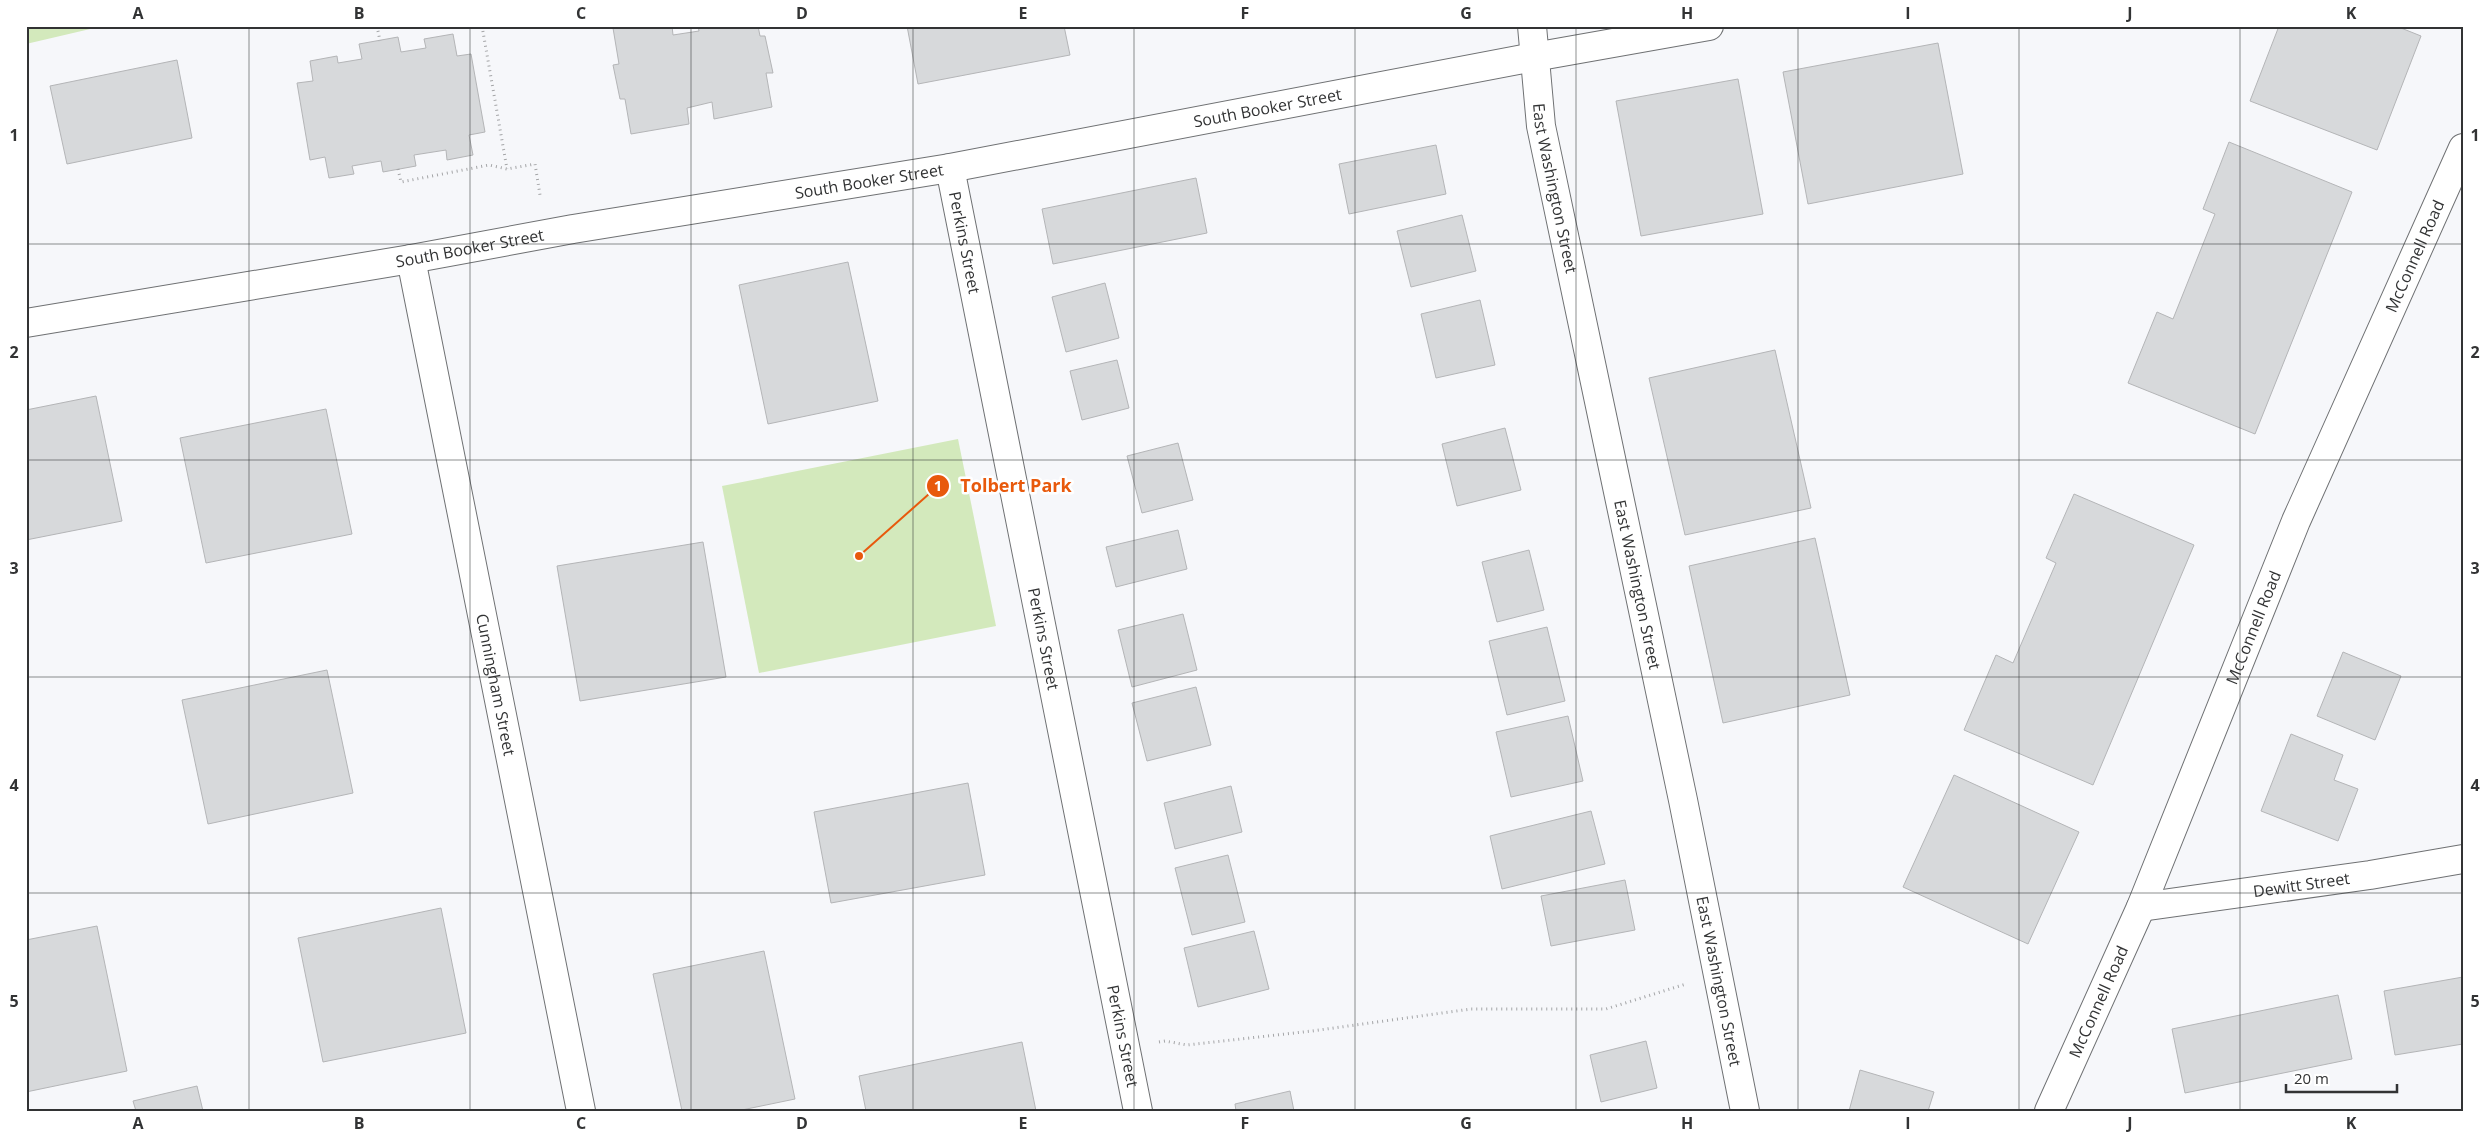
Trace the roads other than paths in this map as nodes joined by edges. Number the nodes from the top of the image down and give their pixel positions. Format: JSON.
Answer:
{"nodes":[{"id":1,"x":1532,"y":26,"type":"edge"},
{"id":2,"x":1709,"y":26,"type":"edge"},
{"id":3,"x":1534,"y":57,"type":"junction"},
{"id":4,"x":2463,"y":148,"type":"edge"},
{"id":5,"x":950,"y":168,"type":"junction"},
{"id":6,"x":411,"y":259,"type":"junction"},
{"id":7,"x":26,"y":323,"type":"edge"},
{"id":8,"x":2463,"y":859,"type":"edge"},
{"id":9,"x":2142,"y":907,"type":"junction"},
{"id":10,"x":581,"y":1111,"type":"edge"},
{"id":11,"x":1138,"y":1111,"type":"edge"},
{"id":12,"x":1744,"y":1111,"type":"edge"},
{"id":13,"x":2049,"y":1111,"type":"edge"}],
"edges":[{"from":1,"to":3,"type":"street","name":"East Washington Street"},
{"from":2,"to":3,"type":"street","name":"South Booker Street"},
{"from":3,"to":5,"type":"street","name":"South Booker Street"},
{"from":3,"to":12,"type":"street","name":"East Washington Street"},
{"from":4,"to":9,"type":"street","name":"McConnell Road"},
{"from":5,"to":6,"type":"street","name":"South Booker Street"},
{"from":5,"to":11,"type":"street","name":"Perkins Street"},
{"from":6,"to":7,"type":"street","name":"South Booker Street"},
{"from":6,"to":10,"type":"street","name":"Cunningham Street"},
{"from":8,"to":9,"type":"street","name":"Dewitt Street"},
{"from":9,"to":13,"type":"street","name":"McConnell Road"}]}
